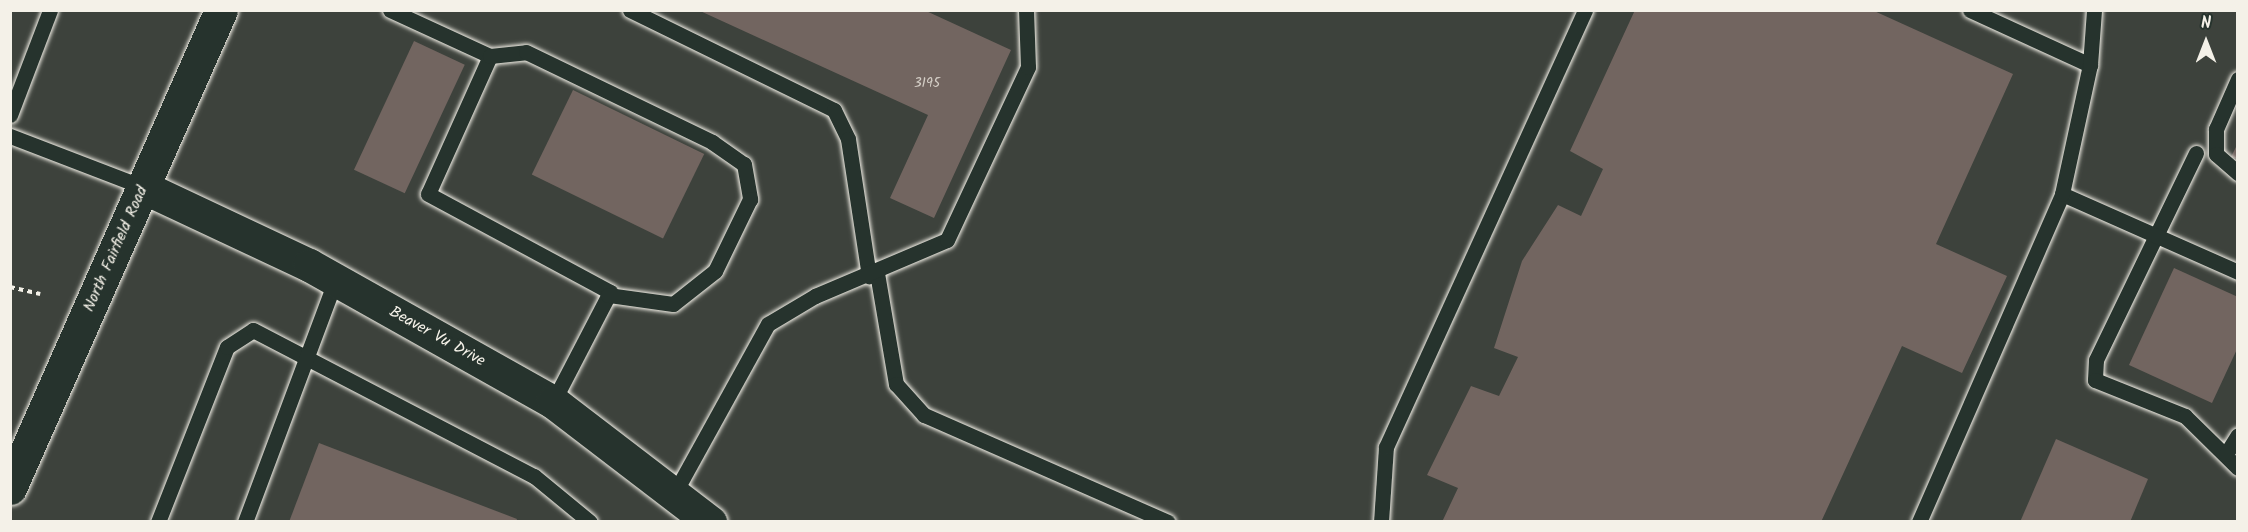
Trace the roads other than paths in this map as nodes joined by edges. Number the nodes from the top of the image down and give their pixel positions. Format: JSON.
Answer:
{"nodes":[{"id":1,"x":50,"y":10,"type":"edge"},
{"id":2,"x":221,"y":10,"type":"edge"},
{"id":3,"x":390,"y":10,"type":"edge"},
{"id":4,"x":630,"y":10,"type":"edge"},
{"id":5,"x":1026,"y":10,"type":"edge"},
{"id":6,"x":1585,"y":10,"type":"edge"},
{"id":7,"x":1970,"y":10,"type":"edge"},
{"id":8,"x":2094,"y":10,"type":"edge"},
{"id":9,"x":490,"y":56,"type":"junction"},
{"id":10,"x":2090,"y":66,"type":"junction"},
{"id":11,"x":2238,"y":79,"type":"edge"},
{"id":12,"x":10,"y":115,"type":"edge"},
{"id":13,"x":10,"y":136,"type":"edge"},
{"id":14,"x":2196,"y":153,"type":"dead end"},
{"id":15,"x":2238,"y":173,"type":"edge"},
{"id":16,"x":143,"y":187,"type":"junction"},
{"id":17,"x":2062,"y":194,"type":"junction"},
{"id":18,"x":2156,"y":236,"type":"junction"},
{"id":19,"x":2238,"y":272,"type":"edge"},
{"id":20,"x":873,"y":275,"type":"junction"},
{"id":21,"x":335,"y":281,"type":"junction"},
{"id":22,"x":608,"y":295,"type":"junction"},
{"id":23,"x":307,"y":356,"type":"junction"},
{"id":24,"x":553,"y":402,"type":"junction"},
{"id":25,"x":2238,"y":435,"type":"edge"},
{"id":26,"x":2226,"y":454,"type":"junction"},
{"id":27,"x":2238,"y":468,"type":"edge"},
{"id":28,"x":10,"y":488,"type":"edge"},
{"id":29,"x":674,"y":494,"type":"junction"},
{"id":30,"x":158,"y":522,"type":"edge"},
{"id":31,"x":245,"y":522,"type":"edge"},
{"id":32,"x":590,"y":522,"type":"edge"},
{"id":33,"x":710,"y":522,"type":"edge"},
{"id":34,"x":1168,"y":522,"type":"edge"},
{"id":35,"x":1381,"y":522,"type":"edge"},
{"id":36,"x":1918,"y":522,"type":"edge"}],
"edges":[{"from":1,"to":12,"type":"lane"},
{"from":2,"to":16,"type":"street","name":"North Fairfield Road"},
{"from":3,"to":9,"type":"lane"},
{"from":4,"to":20,"type":"lane"},
{"from":5,"to":20,"type":"lane"},
{"from":6,"to":35,"type":"lane"},
{"from":7,"to":10,"type":"lane"},
{"from":8,"to":10,"type":"lane"},
{"from":9,"to":22,"type":"lane"},
{"from":9,"to":22,"type":"lane"},
{"from":10,"to":17,"type":"lane"},
{"from":11,"to":15,"type":"lane"},
{"from":13,"to":16,"type":"lane"},
{"from":14,"to":18,"type":"lane"},
{"from":16,"to":21,"type":"street","name":"Beaver Vu Drive"},
{"from":16,"to":28,"type":"street","name":"North Fairfield Road"},
{"from":17,"to":18,"type":"lane"},
{"from":17,"to":36,"type":"lane"},
{"from":18,"to":19,"type":"lane"},
{"from":18,"to":26,"type":"lane"},
{"from":20,"to":29,"type":"lane"},
{"from":20,"to":34,"type":"lane"},
{"from":21,"to":23,"type":"lane"},
{"from":21,"to":24,"type":"street","name":"Beaver Vu Drive"},
{"from":22,"to":24,"type":"lane"},
{"from":23,"to":30,"type":"lane"},
{"from":23,"to":31,"type":"lane"},
{"from":23,"to":32,"type":"lane"},
{"from":24,"to":29,"type":"street","name":"Beaver Vu Drive"},
{"from":25,"to":26,"type":"lane"},
{"from":26,"to":27,"type":"lane"},
{"from":29,"to":33,"type":"street","name":"Beaver Vu Drive"}]}
